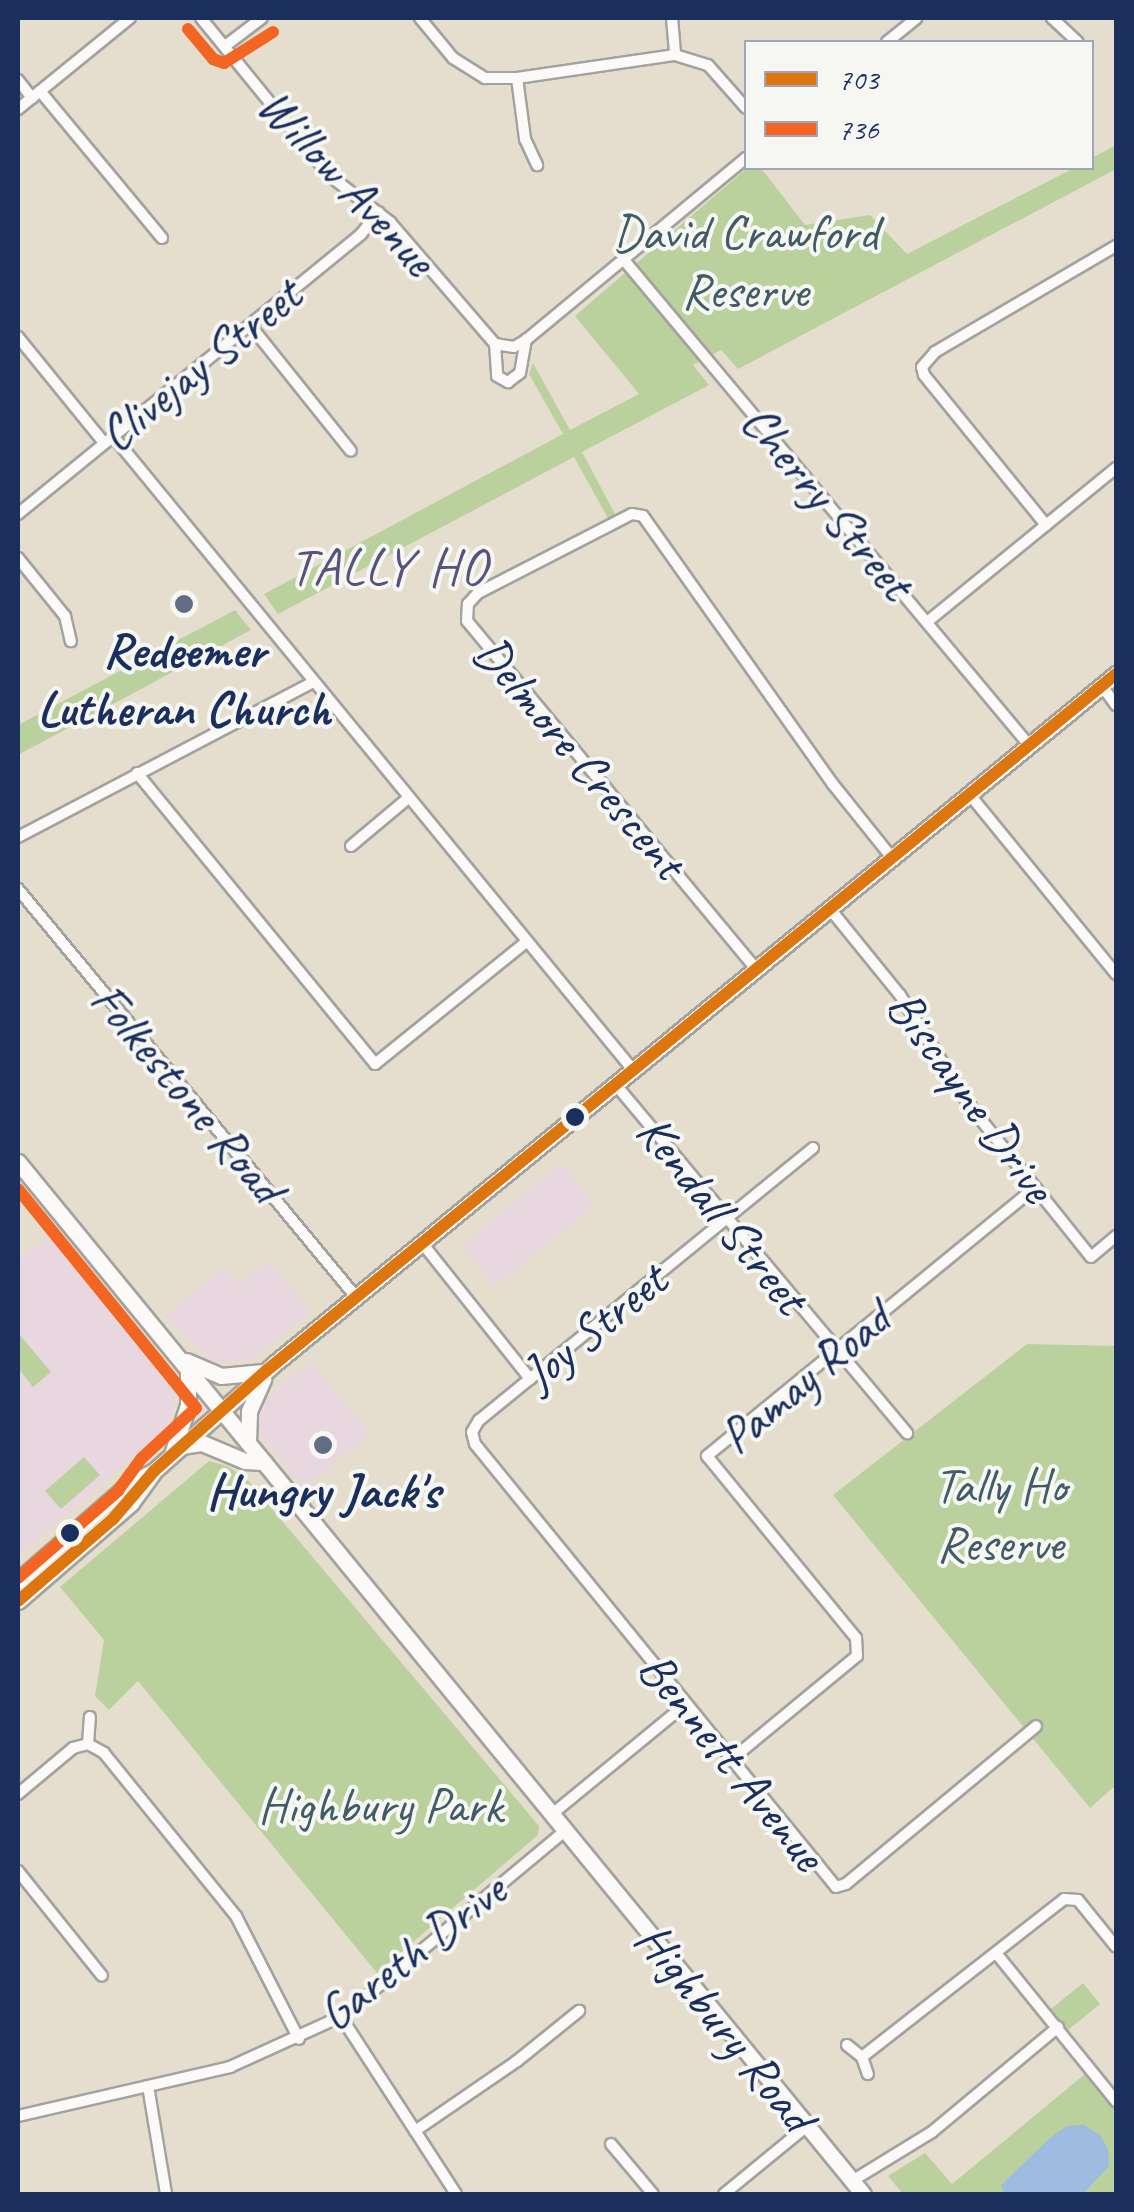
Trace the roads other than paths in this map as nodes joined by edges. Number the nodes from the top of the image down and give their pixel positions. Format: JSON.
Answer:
{"nodes":[{"id":1,"x":130,"y":18,"type":"edge"},
{"id":2,"x":201,"y":18,"type":"edge"},
{"id":3,"x":262,"y":18,"type":"edge"},
{"id":4,"x":420,"y":18,"type":"edge"},
{"id":5,"x":672,"y":18,"type":"edge"},
{"id":6,"x":895,"y":18,"type":"edge"},
{"id":7,"x":918,"y":18,"type":"edge"},
{"id":8,"x":1052,"y":18,"type":"edge"},
{"id":9,"x":904,"y":28,"type":"junction"},
{"id":10,"x":889,"y":40,"type":"edge"},
{"id":11,"x":1076,"y":40,"type":"edge"},
{"id":12,"x":225,"y":46,"type":"junction"},
{"id":13,"x":674,"y":55,"type":"junction"},
{"id":14,"x":517,"y":78,"type":"junction"},
{"id":15,"x":18,"y":80,"type":"edge"},
{"id":16,"x":36,"y":94,"type":"junction"},
{"id":17,"x":744,"y":106,"type":"edge"},
{"id":18,"x":18,"y":109,"type":"edge"},
{"id":19,"x":744,"y":160,"type":"edge"},
{"id":20,"x":537,"y":165,"type":"dead end"},
{"id":21,"x":379,"y":212,"type":"junction"},
{"id":22,"x":162,"y":238,"type":"dead end"},
{"id":23,"x":1116,"y":246,"type":"edge"},
{"id":24,"x":624,"y":260,"type":"junction"},
{"id":25,"x":250,"y":325,"type":"junction"},
{"id":26,"x":18,"y":337,"type":"edge"},
{"id":27,"x":526,"y":340,"type":"junction"},
{"id":28,"x":495,"y":344,"type":"junction"},
{"id":29,"x":109,"y":440,"type":"junction"},
{"id":30,"x":351,"y":451,"type":"dead end"},
{"id":31,"x":1116,"y":468,"type":"edge"},
{"id":32,"x":18,"y":514,"type":"edge"},
{"id":33,"x":1046,"y":525,"type":"junction"},
{"id":34,"x":18,"y":558,"type":"edge"},
{"id":35,"x":928,"y":622,"type":"junction"},
{"id":36,"x":71,"y":642,"type":"dead end"},
{"id":37,"x":1116,"y":674,"type":"edge"},
{"id":38,"x":311,"y":683,"type":"junction"},
{"id":39,"x":1102,"y":686,"type":"junction"},
{"id":40,"x":1116,"y":705,"type":"edge"},
{"id":41,"x":1029,"y":745,"type":"junction"},
{"id":42,"x":137,"y":773,"type":"junction"},
{"id":43,"x":970,"y":795,"type":"junction"},
{"id":44,"x":408,"y":799,"type":"junction"},
{"id":45,"x":18,"y":837,"type":"edge"},
{"id":46,"x":351,"y":846,"type":"dead end"},
{"id":47,"x":892,"y":858,"type":"junction"},
{"id":48,"x":18,"y":889,"type":"edge"},
{"id":49,"x":830,"y":909,"type":"junction"},
{"id":50,"x":526,"y":942,"type":"junction"},
{"id":51,"x":756,"y":970,"type":"junction"},
{"id":52,"x":1116,"y":974,"type":"edge"},
{"id":53,"x":633,"y":1070,"type":"junction"},
{"id":54,"x":616,"y":1085,"type":"junction"},
{"id":55,"x":813,"y":1148,"type":"dead end"},
{"id":56,"x":20,"y":1171,"type":"edge"},
{"id":57,"x":1035,"y":1188,"type":"junction"},
{"id":58,"x":726,"y":1220,"type":"junction"},
{"id":59,"x":1116,"y":1236,"type":"edge"},
{"id":60,"x":422,"y":1243,"type":"junction"},
{"id":61,"x":356,"y":1298,"type":"junction"},
{"id":62,"x":836,"y":1350,"type":"junction"},
{"id":63,"x":178,"y":1356,"type":"junction"},
{"id":64,"x":270,"y":1368,"type":"junction"},
{"id":65,"x":188,"y":1371,"type":"junction"},
{"id":66,"x":530,"y":1378,"type":"junction"},
{"id":67,"x":220,"y":1410,"type":"junction"},
{"id":68,"x":472,"y":1432,"type":"joint"},
{"id":69,"x":906,"y":1433,"type":"dead end"},
{"id":70,"x":248,"y":1442,"type":"junction"},
{"id":71,"x":176,"y":1450,"type":"junction"},
{"id":72,"x":264,"y":1462,"type":"junction"},
{"id":73,"x":154,"y":1470,"type":"junction"},
{"id":74,"x":18,"y":1580,"type":"edge"},
{"id":75,"x":18,"y":1602,"type":"edge"},
{"id":76,"x":686,"y":1705,"type":"junction"},
{"id":77,"x":90,"y":1718,"type":"dead end"},
{"id":78,"x":1036,"y":1726,"type":"dead end"},
{"id":79,"x":88,"y":1744,"type":"junction"},
{"id":80,"x":732,"y":1759,"type":"junction"},
{"id":81,"x":18,"y":1794,"type":"edge"},
{"id":82,"x":552,"y":1814,"type":"junction"},
{"id":83,"x":565,"y":1830,"type":"junction"},
{"id":84,"x":18,"y":1871,"type":"edge"},
{"id":85,"x":1116,"y":1947,"type":"edge"},
{"id":86,"x":996,"y":1953,"type":"junction"},
{"id":87,"x":102,"y":1976,"type":"dead end"},
{"id":88,"x":579,"y":2011,"type":"dead end"},
{"id":89,"x":344,"y":2016,"type":"junction"},
{"id":90,"x":1058,"y":2027,"type":"junction"},
{"id":91,"x":298,"y":2039,"type":"junction"},
{"id":92,"x":846,"y":2046,"type":"dead end"},
{"id":93,"x":862,"y":2057,"type":"junction"},
{"id":94,"x":868,"y":2074,"type":"dead end"},
{"id":95,"x":148,"y":2086,"type":"junction"},
{"id":96,"x":1116,"y":2100,"type":"edge"},
{"id":97,"x":18,"y":2116,"type":"edge"},
{"id":98,"x":807,"y":2126,"type":"junction"},
{"id":99,"x":415,"y":2131,"type":"junction"},
{"id":100,"x":611,"y":2144,"type":"dead end"},
{"id":101,"x":852,"y":2181,"type":"junction"},
{"id":102,"x":166,"y":2194,"type":"edge"},
{"id":103,"x":456,"y":2194,"type":"edge"},
{"id":104,"x":653,"y":2194,"type":"edge"},
{"id":105,"x":724,"y":2194,"type":"edge"},
{"id":106,"x":862,"y":2194,"type":"edge"}],
"edges":[{"from":1,"to":16,"type":"street"},
{"from":2,"to":12,"type":"street","name":"Willow Avenue"},
{"from":3,"to":12,"type":"street"},
{"from":4,"to":14,"type":"street"},
{"from":5,"to":13,"type":"street"},
{"from":6,"to":9,"type":"street"},
{"from":7,"to":9,"type":"street"},
{"from":8,"to":11,"type":"street"},
{"from":9,"to":10,"type":"street"},
{"from":12,"to":21,"type":"street","name":"Willow Avenue"},
{"from":13,"to":14,"type":"street"},
{"from":13,"to":17,"type":"street"},
{"from":14,"to":20,"type":"street"},
{"from":15,"to":16,"type":"street"},
{"from":16,"to":18,"type":"street"},
{"from":16,"to":22,"type":"street"},
{"from":19,"to":24,"type":"street"},
{"from":21,"to":25,"type":"street","name":"Clivejay Street"},
{"from":21,"to":28,"type":"street","name":"Willow Avenue"},
{"from":23,"to":33,"type":"street"},
{"from":24,"to":27,"type":"street"},
{"from":24,"to":35,"type":"street","name":"Cherry Street"},
{"from":25,"to":29,"type":"street","name":"Clivejay Street"},
{"from":25,"to":30,"type":"street"},
{"from":26,"to":29,"type":"street"},
{"from":27,"to":28,"type":"street"},
{"from":27,"to":28,"type":"street","name":"Willow Avenue"},
{"from":29,"to":32,"type":"street","name":"Clivejay Street"},
{"from":29,"to":38,"type":"street"},
{"from":31,"to":33,"type":"street"},
{"from":33,"to":35,"type":"street"},
{"from":34,"to":36,"type":"street"},
{"from":35,"to":41,"type":"street","name":"Cherry Street"},
{"from":37,"to":39,"type":"main road"},
{"from":38,"to":42,"type":"street"},
{"from":38,"to":44,"type":"street"},
{"from":39,"to":40,"type":"street"},
{"from":39,"to":41,"type":"main road"},
{"from":41,"to":43,"type":"main road"},
{"from":42,"to":45,"type":"street"},
{"from":42,"to":50,"type":"street"},
{"from":43,"to":47,"type":"main road"},
{"from":43,"to":52,"type":"street"},
{"from":44,"to":46,"type":"street"},
{"from":44,"to":50,"type":"street"},
{"from":47,"to":49,"type":"main road"},
{"from":47,"to":51,"type":"street","name":"Delmore Crescent"},
{"from":48,"to":61,"type":"street","name":"Folkestone Road"},
{"from":49,"to":51,"type":"main road"},
{"from":49,"to":57,"type":"street","name":"Biscayne Drive"},
{"from":50,"to":53,"type":"street"},
{"from":51,"to":53,"type":"main road"},
{"from":53,"to":54,"type":"main road"},
{"from":54,"to":58,"type":"street","name":"Kendall Street"},
{"from":54,"to":60,"type":"main road"},
{"from":55,"to":58,"type":"street","name":"Joy Street"},
{"from":56,"to":63,"type":"main road","name":"Highbury Road"},
{"from":57,"to":59,"type":"street","name":"Biscayne Drive"},
{"from":57,"to":62,"type":"street","name":"Pamay Road"},
{"from":58,"to":62,"type":"street","name":"Kendall Street"},
{"from":58,"to":66,"type":"street","name":"Joy Street"},
{"from":60,"to":61,"type":"main road"},
{"from":60,"to":66,"type":"street"},
{"from":61,"to":64,"type":"main road"},
{"from":62,"to":69,"type":"street","name":"Kendall Street"},
{"from":62,"to":80,"type":"street","name":"Pamay Road"},
{"from":63,"to":64,"type":"main road"},
{"from":63,"to":65,"type":"main road","name":"Highbury Road"},
{"from":64,"to":67,"type":"main road"},
{"from":64,"to":70,"type":"main road"},
{"from":65,"to":67,"type":"main road","name":"Highbury Road"},
{"from":65,"to":71,"type":"main road"},
{"from":66,"to":68,"type":"street","name":"Joy Street"},
{"from":67,"to":70,"type":"main road","name":"Highbury Road"},
{"from":67,"to":71,"type":"main road"},
{"from":68,"to":76,"type":"street","name":"Bennett Avenue"},
{"from":70,"to":72,"type":"main road","name":"Highbury Road"},
{"from":71,"to":72,"type":"main road"},
{"from":71,"to":73,"type":"main road"},
{"from":72,"to":82,"type":"main road","name":"Highbury Road"},
{"from":73,"to":74,"type":"main road"},
{"from":73,"to":75,"type":"main road"},
{"from":76,"to":80,"type":"street","name":"Bennett Avenue"},
{"from":76,"to":82,"type":"street"},
{"from":77,"to":79,"type":"street"},
{"from":78,"to":80,"type":"street","name":"Bennett Avenue"},
{"from":79,"to":81,"type":"street"},
{"from":79,"to":91,"type":"street"},
{"from":82,"to":83,"type":"main road","name":"Highbury Road"},
{"from":83,"to":89,"type":"street","name":"Gareth Drive"},
{"from":83,"to":98,"type":"main road","name":"Highbury Road"},
{"from":84,"to":87,"type":"street"},
{"from":85,"to":86,"type":"street"},
{"from":86,"to":90,"type":"street"},
{"from":86,"to":93,"type":"street"},
{"from":88,"to":99,"type":"street"},
{"from":89,"to":91,"type":"street","name":"Gareth Drive"},
{"from":89,"to":99,"type":"street"},
{"from":90,"to":96,"type":"street"},
{"from":90,"to":101,"type":"street"},
{"from":91,"to":95,"type":"street","name":"Gareth Drive"},
{"from":92,"to":93,"type":"street"},
{"from":93,"to":94,"type":"street"},
{"from":95,"to":97,"type":"street","name":"Gareth Drive"},
{"from":95,"to":102,"type":"street"},
{"from":98,"to":101,"type":"main road","name":"Highbury Road"},
{"from":98,"to":105,"type":"street"},
{"from":99,"to":103,"type":"street"},
{"from":100,"to":104,"type":"street"},
{"from":101,"to":106,"type":"main road","name":"Highbury Road"}]}
